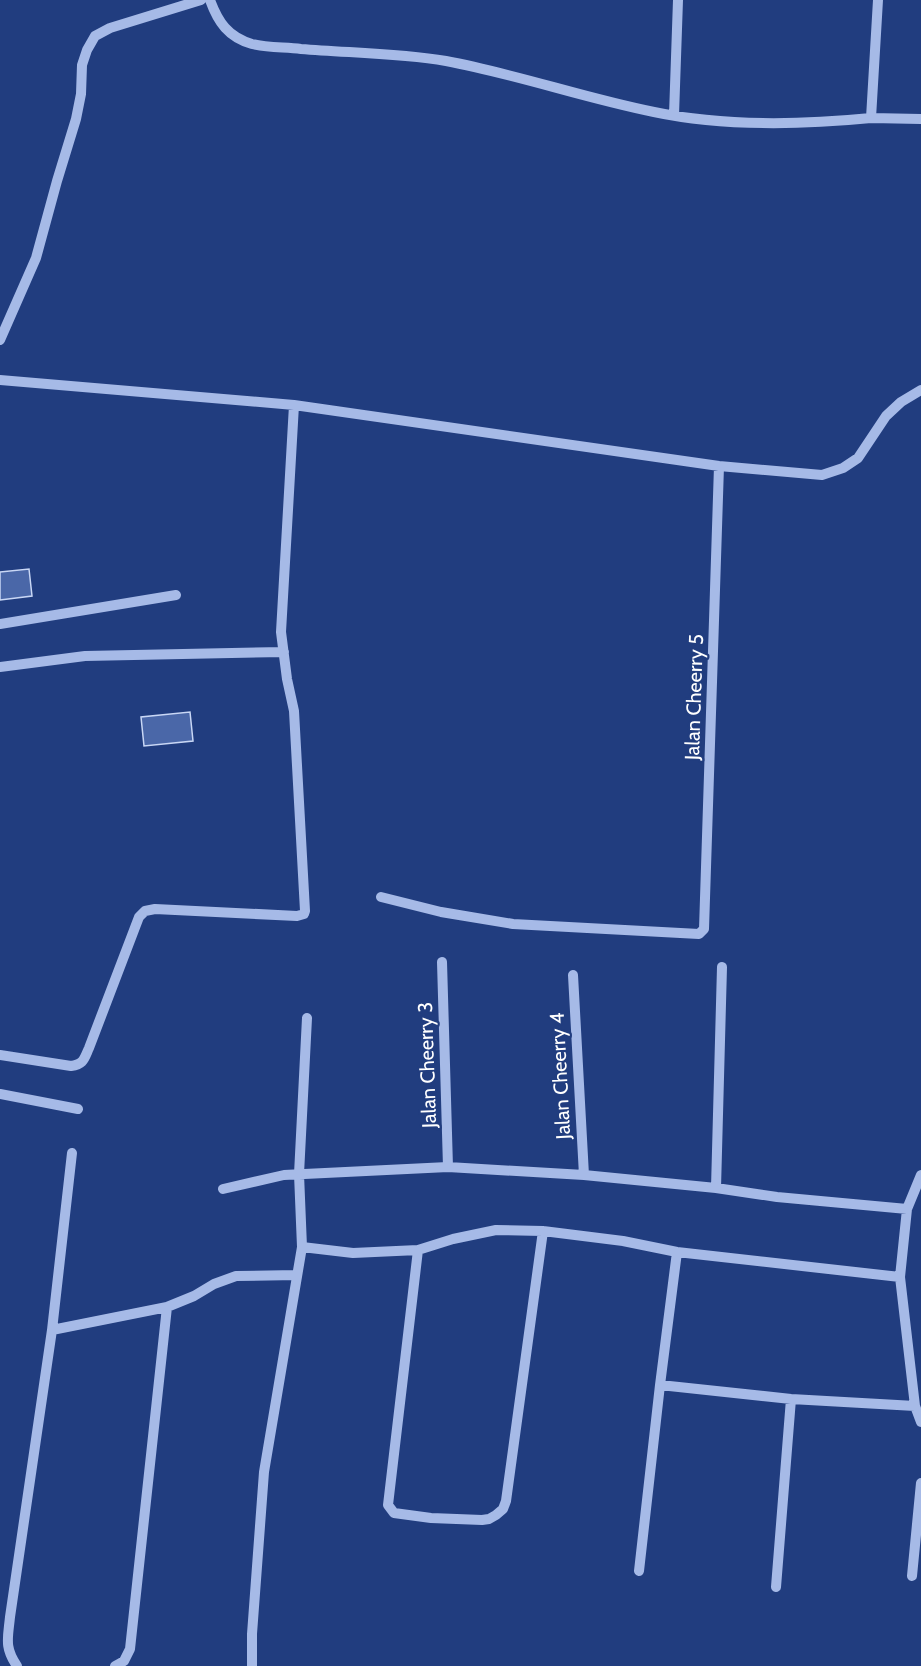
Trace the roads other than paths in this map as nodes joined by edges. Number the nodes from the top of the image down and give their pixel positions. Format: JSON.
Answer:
{"nodes":[{"id":1,"x":201,"y":0,"type":"edge"},
{"id":2,"x":210,"y":0,"type":"edge"},
{"id":3,"x":678,"y":0,"type":"edge"},
{"id":4,"x":878,"y":0,"type":"edge"},
{"id":5,"x":674,"y":115,"type":"junction"},
{"id":6,"x":871,"y":118,"type":"junction"},
{"id":7,"x":921,"y":119,"type":"edge"},
{"id":8,"x":0,"y":340,"type":"edge"},
{"id":9,"x":0,"y":380,"type":"edge"},
{"id":10,"x":921,"y":390,"type":"edge"},
{"id":11,"x":294,"y":405,"type":"junction"},
{"id":12,"x":719,"y":466,"type":"junction"},
{"id":13,"x":176,"y":595,"type":"dead end"},
{"id":14,"x":0,"y":624,"type":"edge"},
{"id":15,"x":284,"y":652,"type":"junction"},
{"id":16,"x":0,"y":667,"type":"edge"},
{"id":17,"x":381,"y":897,"type":"dead end"},
{"id":18,"x":442,"y":962,"type":"dead end"},
{"id":19,"x":722,"y":967,"type":"dead end"},
{"id":20,"x":573,"y":975,"type":"dead end"},
{"id":21,"x":308,"y":1018,"type":"dead end"},
{"id":22,"x":0,"y":1055,"type":"edge"},
{"id":23,"x":0,"y":1094,"type":"edge"},
{"id":24,"x":78,"y":1109,"type":"dead end"},
{"id":25,"x":72,"y":1153,"type":"dead end"},
{"id":26,"x":448,"y":1167,"type":"junction"},
{"id":27,"x":299,"y":1174,"type":"junction"},
{"id":28,"x":921,"y":1175,"type":"edge"},
{"id":29,"x":584,"y":1176,"type":"junction"},
{"id":30,"x":716,"y":1188,"type":"junction"},
{"id":31,"x":223,"y":1189,"type":"dead end"},
{"id":32,"x":907,"y":1209,"type":"junction"},
{"id":33,"x":543,"y":1231,"type":"junction"},
{"id":34,"x":302,"y":1247,"type":"junction"},
{"id":35,"x":418,"y":1250,"type":"junction"},
{"id":36,"x":677,"y":1252,"type":"junction"},
{"id":37,"x":297,"y":1275,"type":"junction"},
{"id":38,"x":900,"y":1277,"type":"junction"},
{"id":39,"x":167,"y":1307,"type":"junction"},
{"id":40,"x":52,"y":1330,"type":"junction"},
{"id":41,"x":660,"y":1385,"type":"junction"},
{"id":42,"x":792,"y":1399,"type":"junction"},
{"id":43,"x":915,"y":1406,"type":"junction"},
{"id":44,"x":921,"y":1422,"type":"edge"},
{"id":45,"x":921,"y":1483,"type":"edge"},
{"id":46,"x":639,"y":1571,"type":"dead end"},
{"id":47,"x":912,"y":1576,"type":"dead end"},
{"id":48,"x":776,"y":1587,"type":"dead end"},
{"id":49,"x":17,"y":1666,"type":"edge"},
{"id":50,"x":116,"y":1666,"type":"edge"},
{"id":51,"x":252,"y":1666,"type":"edge"}],
"edges":[{"from":1,"to":8,"type":"street"},
{"from":2,"to":5,"type":"street"},
{"from":3,"to":5,"type":"street"},
{"from":4,"to":6,"type":"street"},
{"from":5,"to":6,"type":"street"},
{"from":6,"to":7,"type":"street"},
{"from":9,"to":11,"type":"street"},
{"from":10,"to":12,"type":"street"},
{"from":11,"to":12,"type":"street"},
{"from":11,"to":15,"type":"street"},
{"from":12,"to":17,"type":"street","name":"Jalan Cheerry 5"},
{"from":13,"to":14,"type":"street"},
{"from":15,"to":16,"type":"street"},
{"from":15,"to":22,"type":"street"},
{"from":18,"to":26,"type":"street","name":"Jalan Cheerry 3"},
{"from":19,"to":30,"type":"street"},
{"from":20,"to":29,"type":"street","name":"Jalan Cheerry 4"},
{"from":21,"to":27,"type":"street"},
{"from":23,"to":24,"type":"street"},
{"from":25,"to":40,"type":"street"},
{"from":26,"to":27,"type":"street"},
{"from":26,"to":29,"type":"street"},
{"from":27,"to":31,"type":"street"},
{"from":27,"to":34,"type":"street"},
{"from":28,"to":32,"type":"street"},
{"from":29,"to":30,"type":"street"},
{"from":30,"to":32,"type":"street"},
{"from":32,"to":38,"type":"street"},
{"from":33,"to":35,"type":"street"},
{"from":33,"to":35,"type":"street"},
{"from":33,"to":36,"type":"street"},
{"from":34,"to":35,"type":"street"},
{"from":34,"to":37,"type":"street"},
{"from":36,"to":38,"type":"street"},
{"from":36,"to":41,"type":"street"},
{"from":37,"to":39,"type":"street"},
{"from":37,"to":51,"type":"street"},
{"from":38,"to":43,"type":"street"},
{"from":39,"to":40,"type":"street"},
{"from":39,"to":50,"type":"street"},
{"from":40,"to":49,"type":"street"},
{"from":41,"to":42,"type":"street"},
{"from":41,"to":46,"type":"street"},
{"from":42,"to":43,"type":"street"},
{"from":42,"to":48,"type":"street"},
{"from":43,"to":44,"type":"street"},
{"from":45,"to":47,"type":"street"}]}
